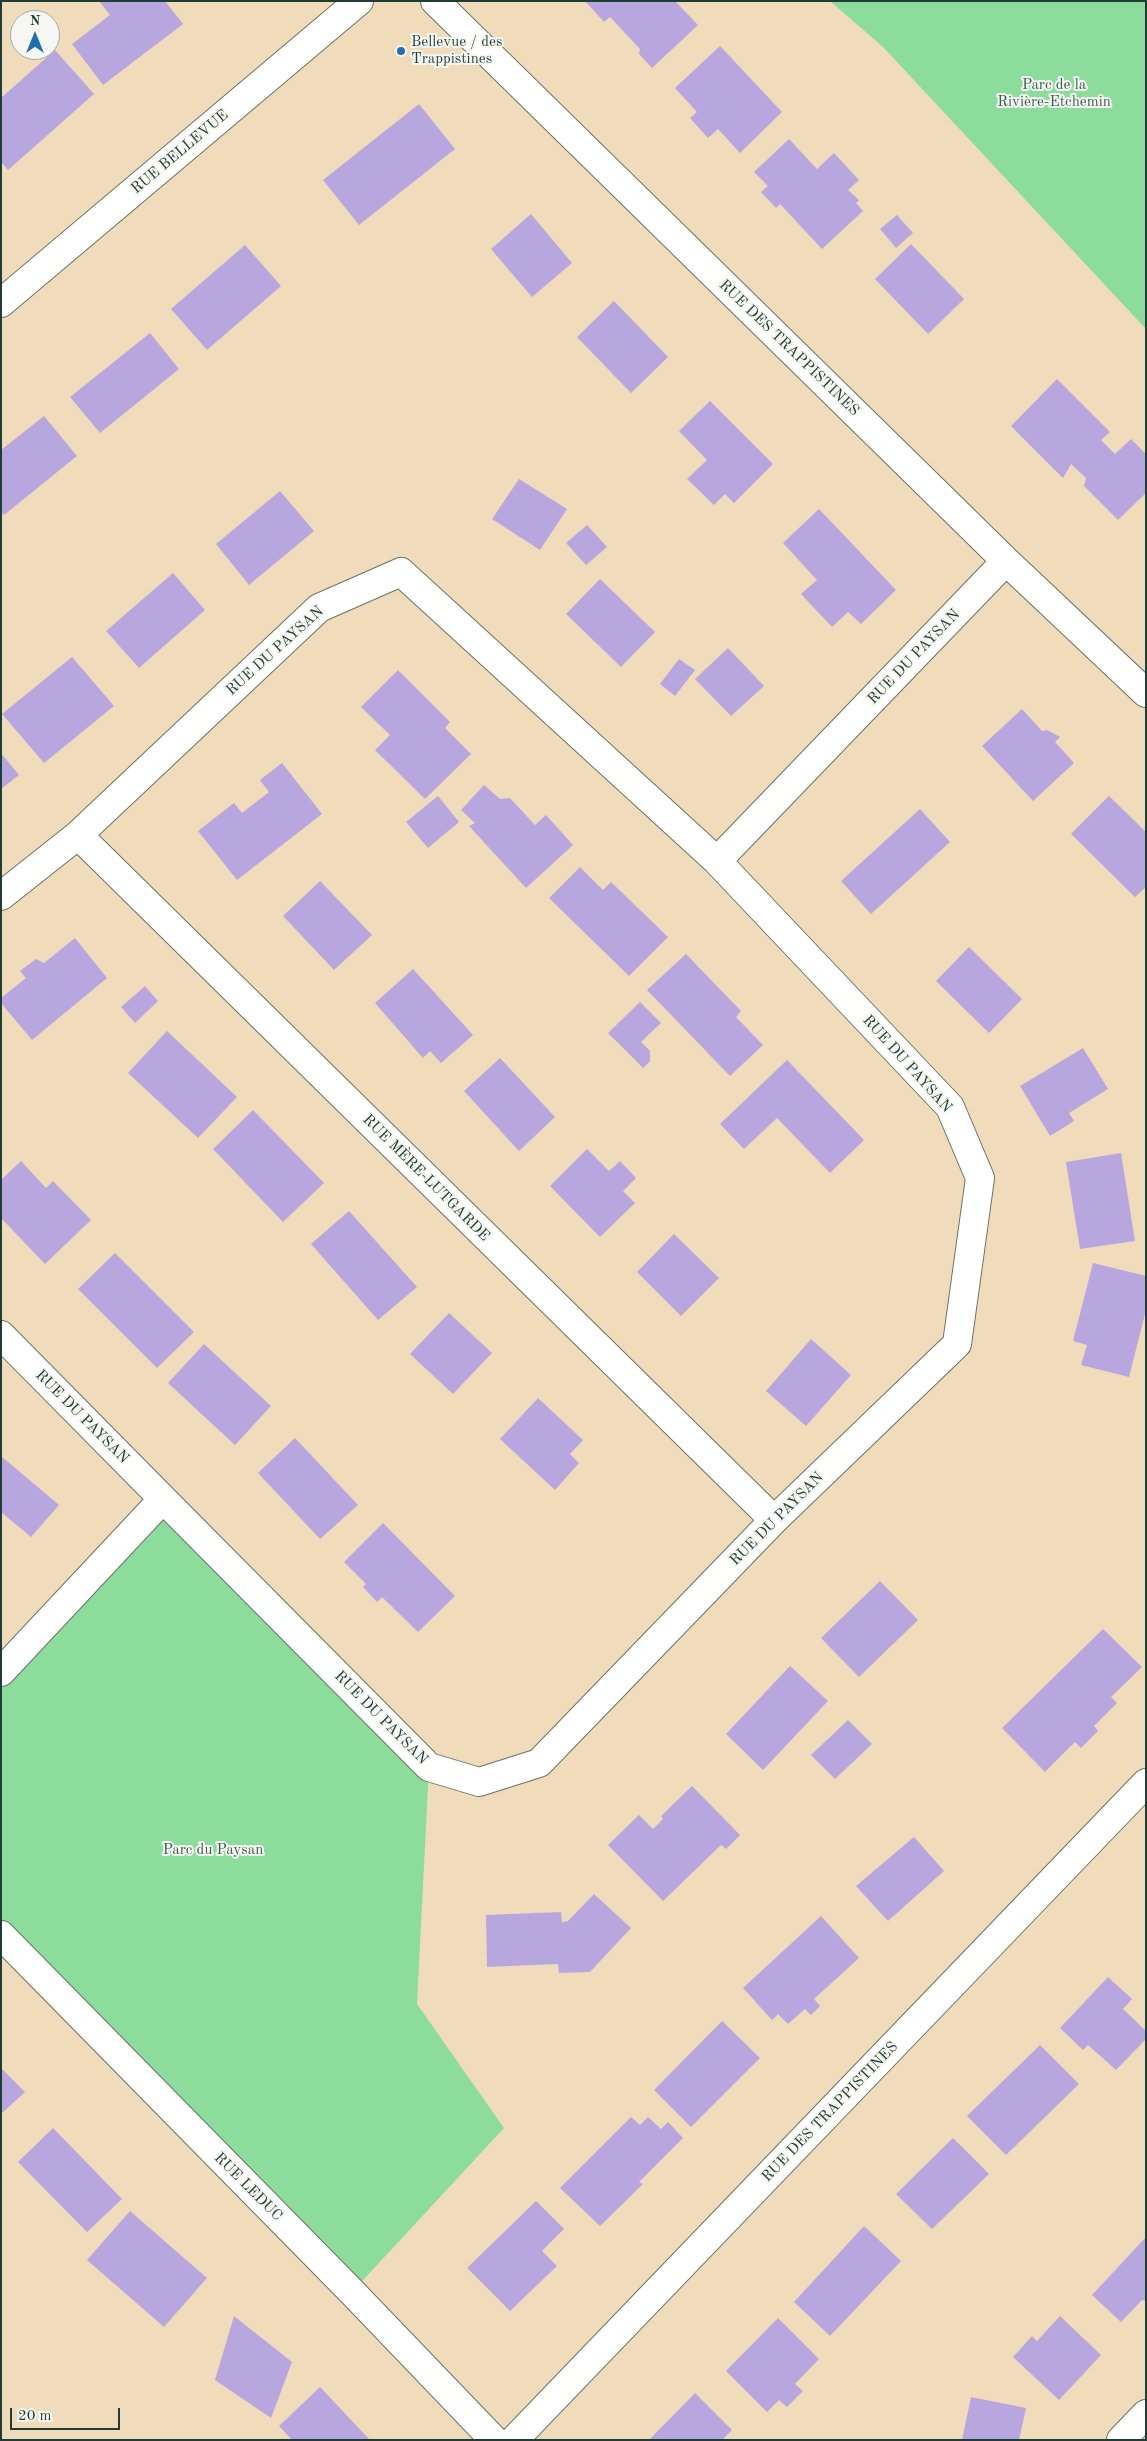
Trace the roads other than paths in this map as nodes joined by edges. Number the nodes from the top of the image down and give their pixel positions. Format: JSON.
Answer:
{"nodes":[{"id":1,"x":359,"y":1,"type":"edge"},
{"id":2,"x":436,"y":1,"type":"edge"},
{"id":3,"x":1,"y":303,"type":"edge"},
{"id":4,"x":1006,"y":561,"type":"junction"},
{"id":5,"x":1146,"y":692,"type":"edge"},
{"id":6,"x":78,"y":835,"type":"junction"},
{"id":7,"x":717,"y":861,"type":"junction"},
{"id":8,"x":1,"y":896,"type":"edge"},
{"id":9,"x":1,"y":1335,"type":"edge"},
{"id":10,"x":163,"y":1499,"type":"junction"},
{"id":11,"x":774,"y":1520,"type":"junction"},
{"id":12,"x":1,"y":1672,"type":"edge"},
{"id":13,"x":1146,"y":1783,"type":"edge"},
{"id":14,"x":1,"y":1935,"type":"edge"},
{"id":15,"x":1146,"y":2414,"type":"edge"},
{"id":16,"x":494,"y":2440,"type":"edge"},
{"id":17,"x":514,"y":2440,"type":"edge"},
{"id":18,"x":1121,"y":2440,"type":"edge"}],
"edges":[{"from":1,"to":3,"type":"street","name":"RUE BELLEVUE"},
{"from":2,"to":4,"type":"street","name":"RUE DES TRAPPISTINES"},
{"from":4,"to":5,"type":"street","name":"RUE DES TRAPPISTINES"},
{"from":4,"to":7,"type":"street","name":"RUE DU PAYSAN"},
{"from":6,"to":7,"type":"street","name":"RUE DU PAYSAN"},
{"from":6,"to":8,"type":"street","name":"RUE DU PAYSAN"},
{"from":6,"to":11,"type":"street","name":"RUE MÈRE-LUTGARDE"},
{"from":7,"to":11,"type":"street","name":"RUE DU PAYSAN"},
{"from":9,"to":10,"type":"street","name":"RUE DU PAYSAN"},
{"from":10,"to":11,"type":"street","name":"RUE DU PAYSAN"},
{"from":10,"to":12,"type":"street"},
{"from":13,"to":17,"type":"street","name":"RUE DES TRAPPISTINES"},
{"from":14,"to":16,"type":"street","name":"RUE LEDUC"},
{"from":15,"to":18,"type":"street"}]}
